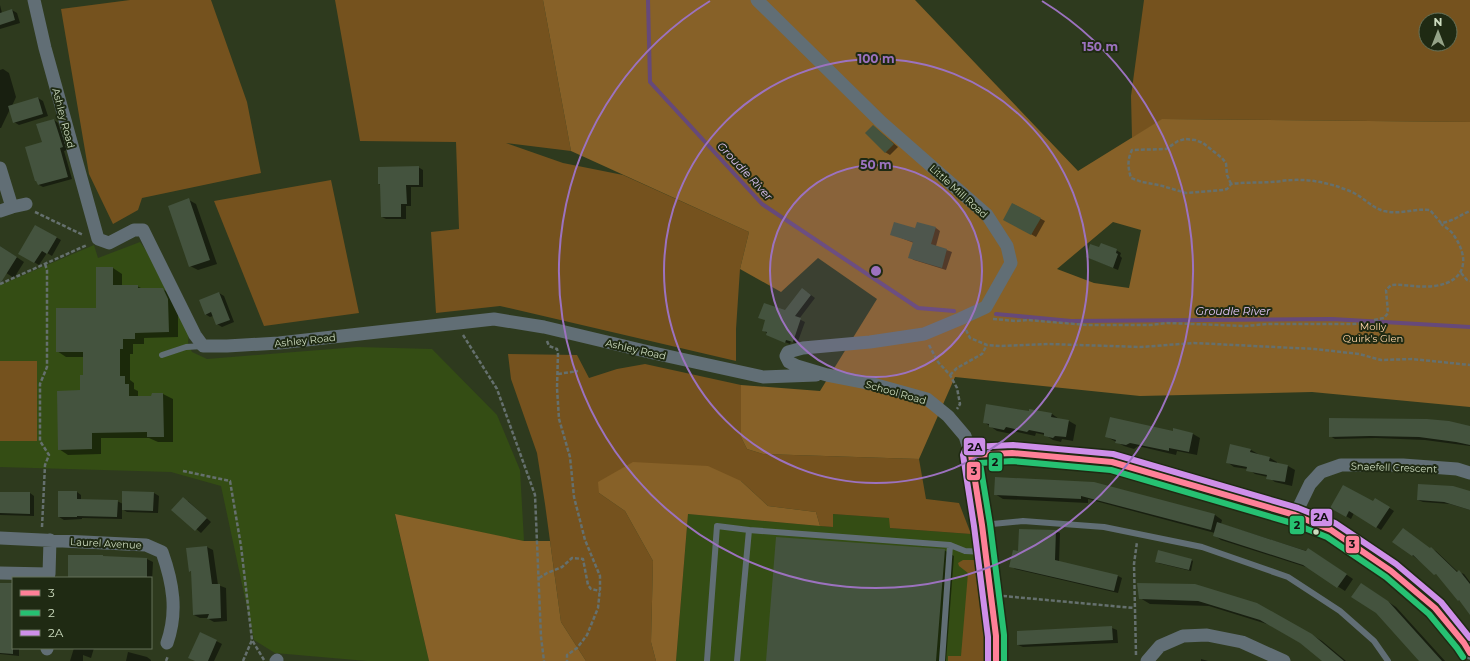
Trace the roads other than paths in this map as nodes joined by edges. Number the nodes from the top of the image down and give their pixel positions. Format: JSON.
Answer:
{"nodes":[{"id":1,"x":34,"y":0,"type":"edge"},
{"id":2,"x":757,"y":0,"type":"edge"},
{"id":3,"x":0,"y":168,"type":"edge"},
{"id":4,"x":26,"y":204,"type":"road end"},
{"id":5,"x":6,"y":209,"type":"edge"},
{"id":6,"x":203,"y":346,"type":"junction"},
{"id":7,"x":162,"y":356,"type":"dead end"},
{"id":8,"x":827,"y":375,"type":"junction"},
{"id":9,"x":971,"y":455,"type":"junction"},
{"id":10,"x":1470,"y":473,"type":"edge"},
{"id":11,"x":1294,"y":515,"type":"junction"},
{"id":12,"x":982,"y":526,"type":"junction"},
{"id":13,"x":749,"y":530,"type":"junction"},
{"id":14,"x":0,"y":538,"type":"edge"},
{"id":15,"x":46,"y":540,"type":"junction"},
{"id":16,"x":950,"y":545,"type":"junction"},
{"id":17,"x":985,"y":552,"type":"junction"},
{"id":18,"x":0,"y":573,"type":"edge"},
{"id":19,"x":49,"y":576,"type":"edge"},
{"id":20,"x":167,"y":643,"type":"dead end"},
{"id":21,"x":1470,"y":653,"type":"edge"},
{"id":22,"x":707,"y":661,"type":"edge"},
{"id":23,"x":738,"y":661,"type":"edge"},
{"id":24,"x":942,"y":661,"type":"edge"},
{"id":25,"x":996,"y":661,"type":"edge"},
{"id":26,"x":1147,"y":661,"type":"edge"},
{"id":27,"x":1284,"y":661,"type":"edge"},
{"id":28,"x":1388,"y":661,"type":"edge"}],
"edges":[{"from":1,"to":6,"type":"street","name":"Ashley Road"},
{"from":2,"to":8,"type":"street","name":"Little Mill Road"},
{"from":3,"to":5,"type":"street"},
{"from":4,"to":5,"type":"street"},
{"from":6,"to":7,"type":"lane"},
{"from":6,"to":8,"type":"street","name":"Ashley Road"},
{"from":8,"to":9,"type":"street","name":"School Road"},
{"from":9,"to":11,"type":"street"},
{"from":9,"to":12,"type":"street","name":"School Road"},
{"from":10,"to":11,"type":"street","name":"Snaefell Crescent"},
{"from":11,"to":21,"type":"street"},
{"from":12,"to":17,"type":"street","name":"School Road"},
{"from":12,"to":28,"type":"lane"},
{"from":13,"to":16,"type":"lane"},
{"from":13,"to":22,"type":"lane"},
{"from":13,"to":23,"type":"lane"},
{"from":14,"to":15,"type":"street","name":"Laurel Avenue"},
{"from":15,"to":19,"type":"street"},
{"from":15,"to":20,"type":"street","name":"Laurel Avenue"},
{"from":16,"to":17,"type":"lane"},
{"from":16,"to":24,"type":"lane"},
{"from":17,"to":25,"type":"street","name":"School Road"},
{"from":18,"to":19,"type":"street"},
{"from":26,"to":27,"type":"street"}]}
